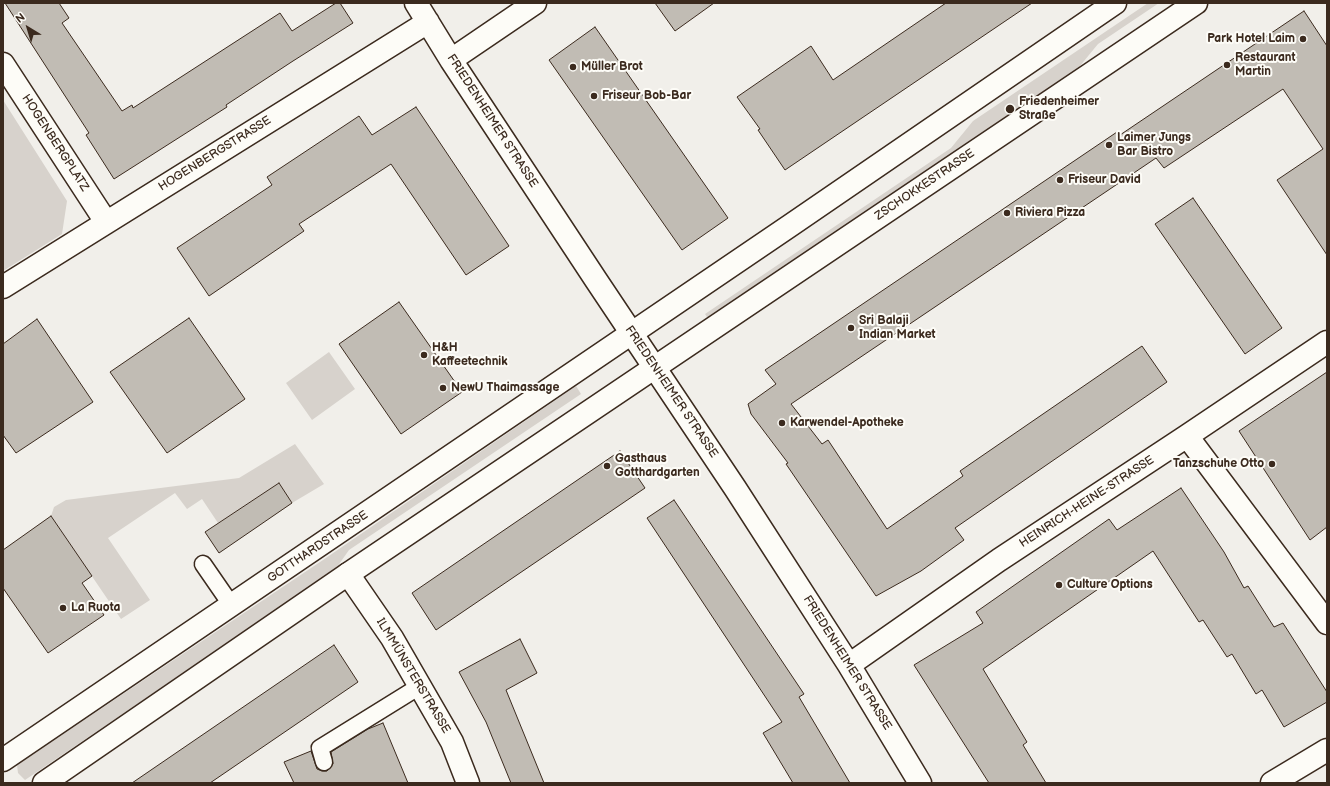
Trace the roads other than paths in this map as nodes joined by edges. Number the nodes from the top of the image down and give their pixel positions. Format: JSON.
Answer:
{"nodes":[{"id":1,"x":416,"y":3,"type":"edge"},
{"id":2,"x":535,"y":3,"type":"edge"},
{"id":3,"x":1115,"y":3,"type":"edge"},
{"id":4,"x":1196,"y":3,"type":"edge"},
{"id":5,"x":428,"y":22,"type":"junction"},
{"id":6,"x":451,"y":60,"type":"junction"},
{"id":7,"x":3,"y":64,"type":"edge"},
{"id":8,"x":106,"y":222,"type":"junction"},
{"id":9,"x":3,"y":287,"type":"edge"},
{"id":10,"x":632,"y":333,"type":"junction"},
{"id":11,"x":1327,"y":342,"type":"edge"},
{"id":12,"x":655,"y":367,"type":"junction"},
{"id":13,"x":1188,"y":436,"type":"junction"},
{"id":14,"x":203,"y":564,"type":"dead end"},
{"id":15,"x":348,"y":574,"type":"junction"},
{"id":16,"x":232,"y":606,"type":"junction"},
{"id":17,"x":1327,"y":623,"type":"edge"},
{"id":18,"x":849,"y":665,"type":"junction"},
{"id":19,"x":420,"y":686,"type":"junction"},
{"id":20,"x":1327,"y":750,"type":"edge"},
{"id":21,"x":3,"y":760,"type":"edge"},
{"id":22,"x":324,"y":762,"type":"dead end"},
{"id":23,"x":44,"y":783,"type":"edge"},
{"id":24,"x":468,"y":783,"type":"edge"},
{"id":25,"x":920,"y":783,"type":"edge"},
{"id":26,"x":1272,"y":783,"type":"edge"}],
"edges":[{"from":1,"to":5,"type":"street","name":"FRIEDENHEIMER STRASSE"},
{"from":2,"to":6,"type":"street"},
{"from":3,"to":10,"type":"street"},
{"from":4,"to":12,"type":"street","name":"ZSCHOKKESTRASSE"},
{"from":5,"to":6,"type":"street","name":"FRIEDENHEIMER STRASSE"},
{"from":5,"to":8,"type":"street","name":"HOGENBERGSTRASSE"},
{"from":6,"to":10,"type":"street","name":"FRIEDENHEIMER STRASSE"},
{"from":7,"to":8,"type":"street","name":"HOGENBERGPLATZ"},
{"from":8,"to":9,"type":"street","name":"HOGENBERGSTRASSE"},
{"from":10,"to":12,"type":"street","name":"FRIEDENHEIMER STRASSE"},
{"from":10,"to":16,"type":"street","name":"GOTTHARDSTRASSE"},
{"from":11,"to":13,"type":"street","name":"HEINRICH-HEINE-STRASSE"},
{"from":12,"to":15,"type":"street"},
{"from":12,"to":18,"type":"street","name":"FRIEDENHEIMER STRASSE"},
{"from":13,"to":17,"type":"street"},
{"from":13,"to":18,"type":"street","name":"HEINRICH-HEINE-STRASSE"},
{"from":14,"to":16,"type":"lane"},
{"from":15,"to":19,"type":"street","name":"ILMMÜNSTERSTRASSE"},
{"from":15,"to":23,"type":"street"},
{"from":16,"to":21,"type":"street","name":"GOTTHARDSTRASSE"},
{"from":18,"to":25,"type":"street","name":"FRIEDENHEIMER STRASSE"},
{"from":19,"to":22,"type":"lane"},
{"from":19,"to":24,"type":"street","name":"ILMMÜNSTERSTRASSE"},
{"from":20,"to":26,"type":"street"}]}
